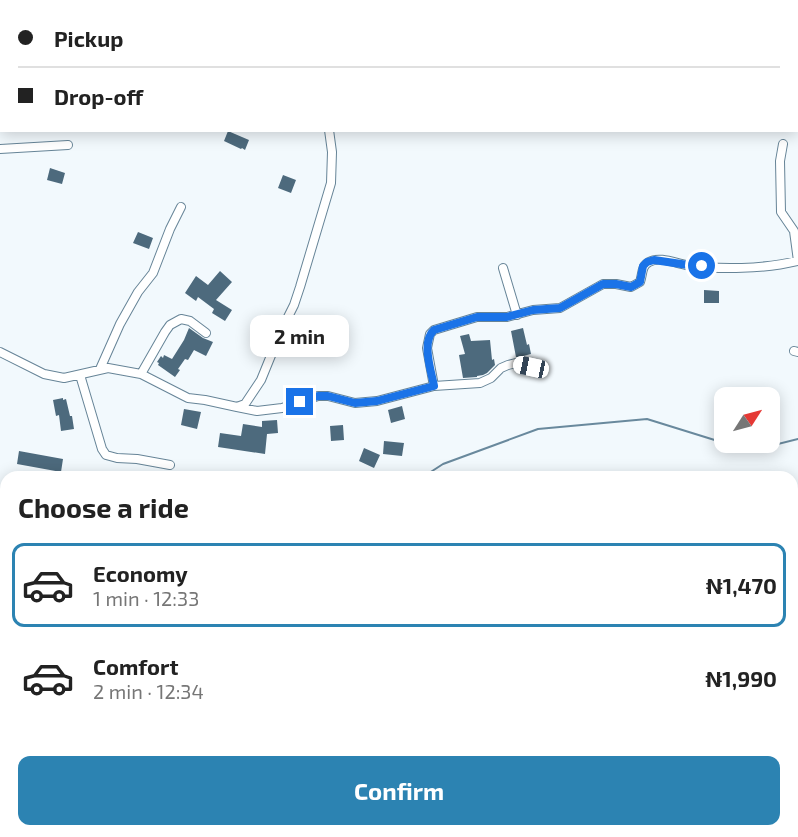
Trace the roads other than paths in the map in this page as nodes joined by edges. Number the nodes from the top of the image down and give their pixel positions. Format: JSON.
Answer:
{"nodes":[{"id":1,"x":329,"y":132,"type":"edge"},
{"id":2,"x":783,"y":144,"type":"dead end"},
{"id":3,"x":68,"y":145,"type":"dead end"},
{"id":4,"x":0,"y":149,"type":"edge"},
{"id":5,"x":181,"y":207,"type":"dead end"},
{"id":6,"x":798,"y":261,"type":"edge"},
{"id":7,"x":503,"y":268,"type":"dead end"},
{"id":8,"x":517,"y":315,"type":"junction"},
{"id":9,"x":206,"y":333,"type":"dead end"},
{"id":10,"x":0,"y":352,"type":"edge"},
{"id":11,"x":531,"y":367,"type":"dead end"},
{"id":12,"x":100,"y":369,"type":"junction"},
{"id":13,"x":141,"y":374,"type":"junction"},
{"id":14,"x":80,"y":375,"type":"junction"},
{"id":15,"x":434,"y":386,"type":"junction"},
{"id":16,"x":237,"y":407,"type":"junction"},
{"id":17,"x":170,"y":465,"type":"dead end"}],
"edges":[{"from":1,"to":16,"type":"street"},
{"from":2,"to":6,"type":"street"},
{"from":3,"to":4,"type":"street"},
{"from":5,"to":12,"type":"street"},
{"from":6,"to":8,"type":"street"},
{"from":7,"to":8,"type":"street"},
{"from":8,"to":15,"type":"street"},
{"from":9,"to":13,"type":"street"},
{"from":10,"to":14,"type":"street"},
{"from":11,"to":15,"type":"street"},
{"from":12,"to":13,"type":"street"},
{"from":12,"to":14,"type":"street"},
{"from":13,"to":16,"type":"street"},
{"from":14,"to":17,"type":"street"},
{"from":15,"to":16,"type":"street"}]}
